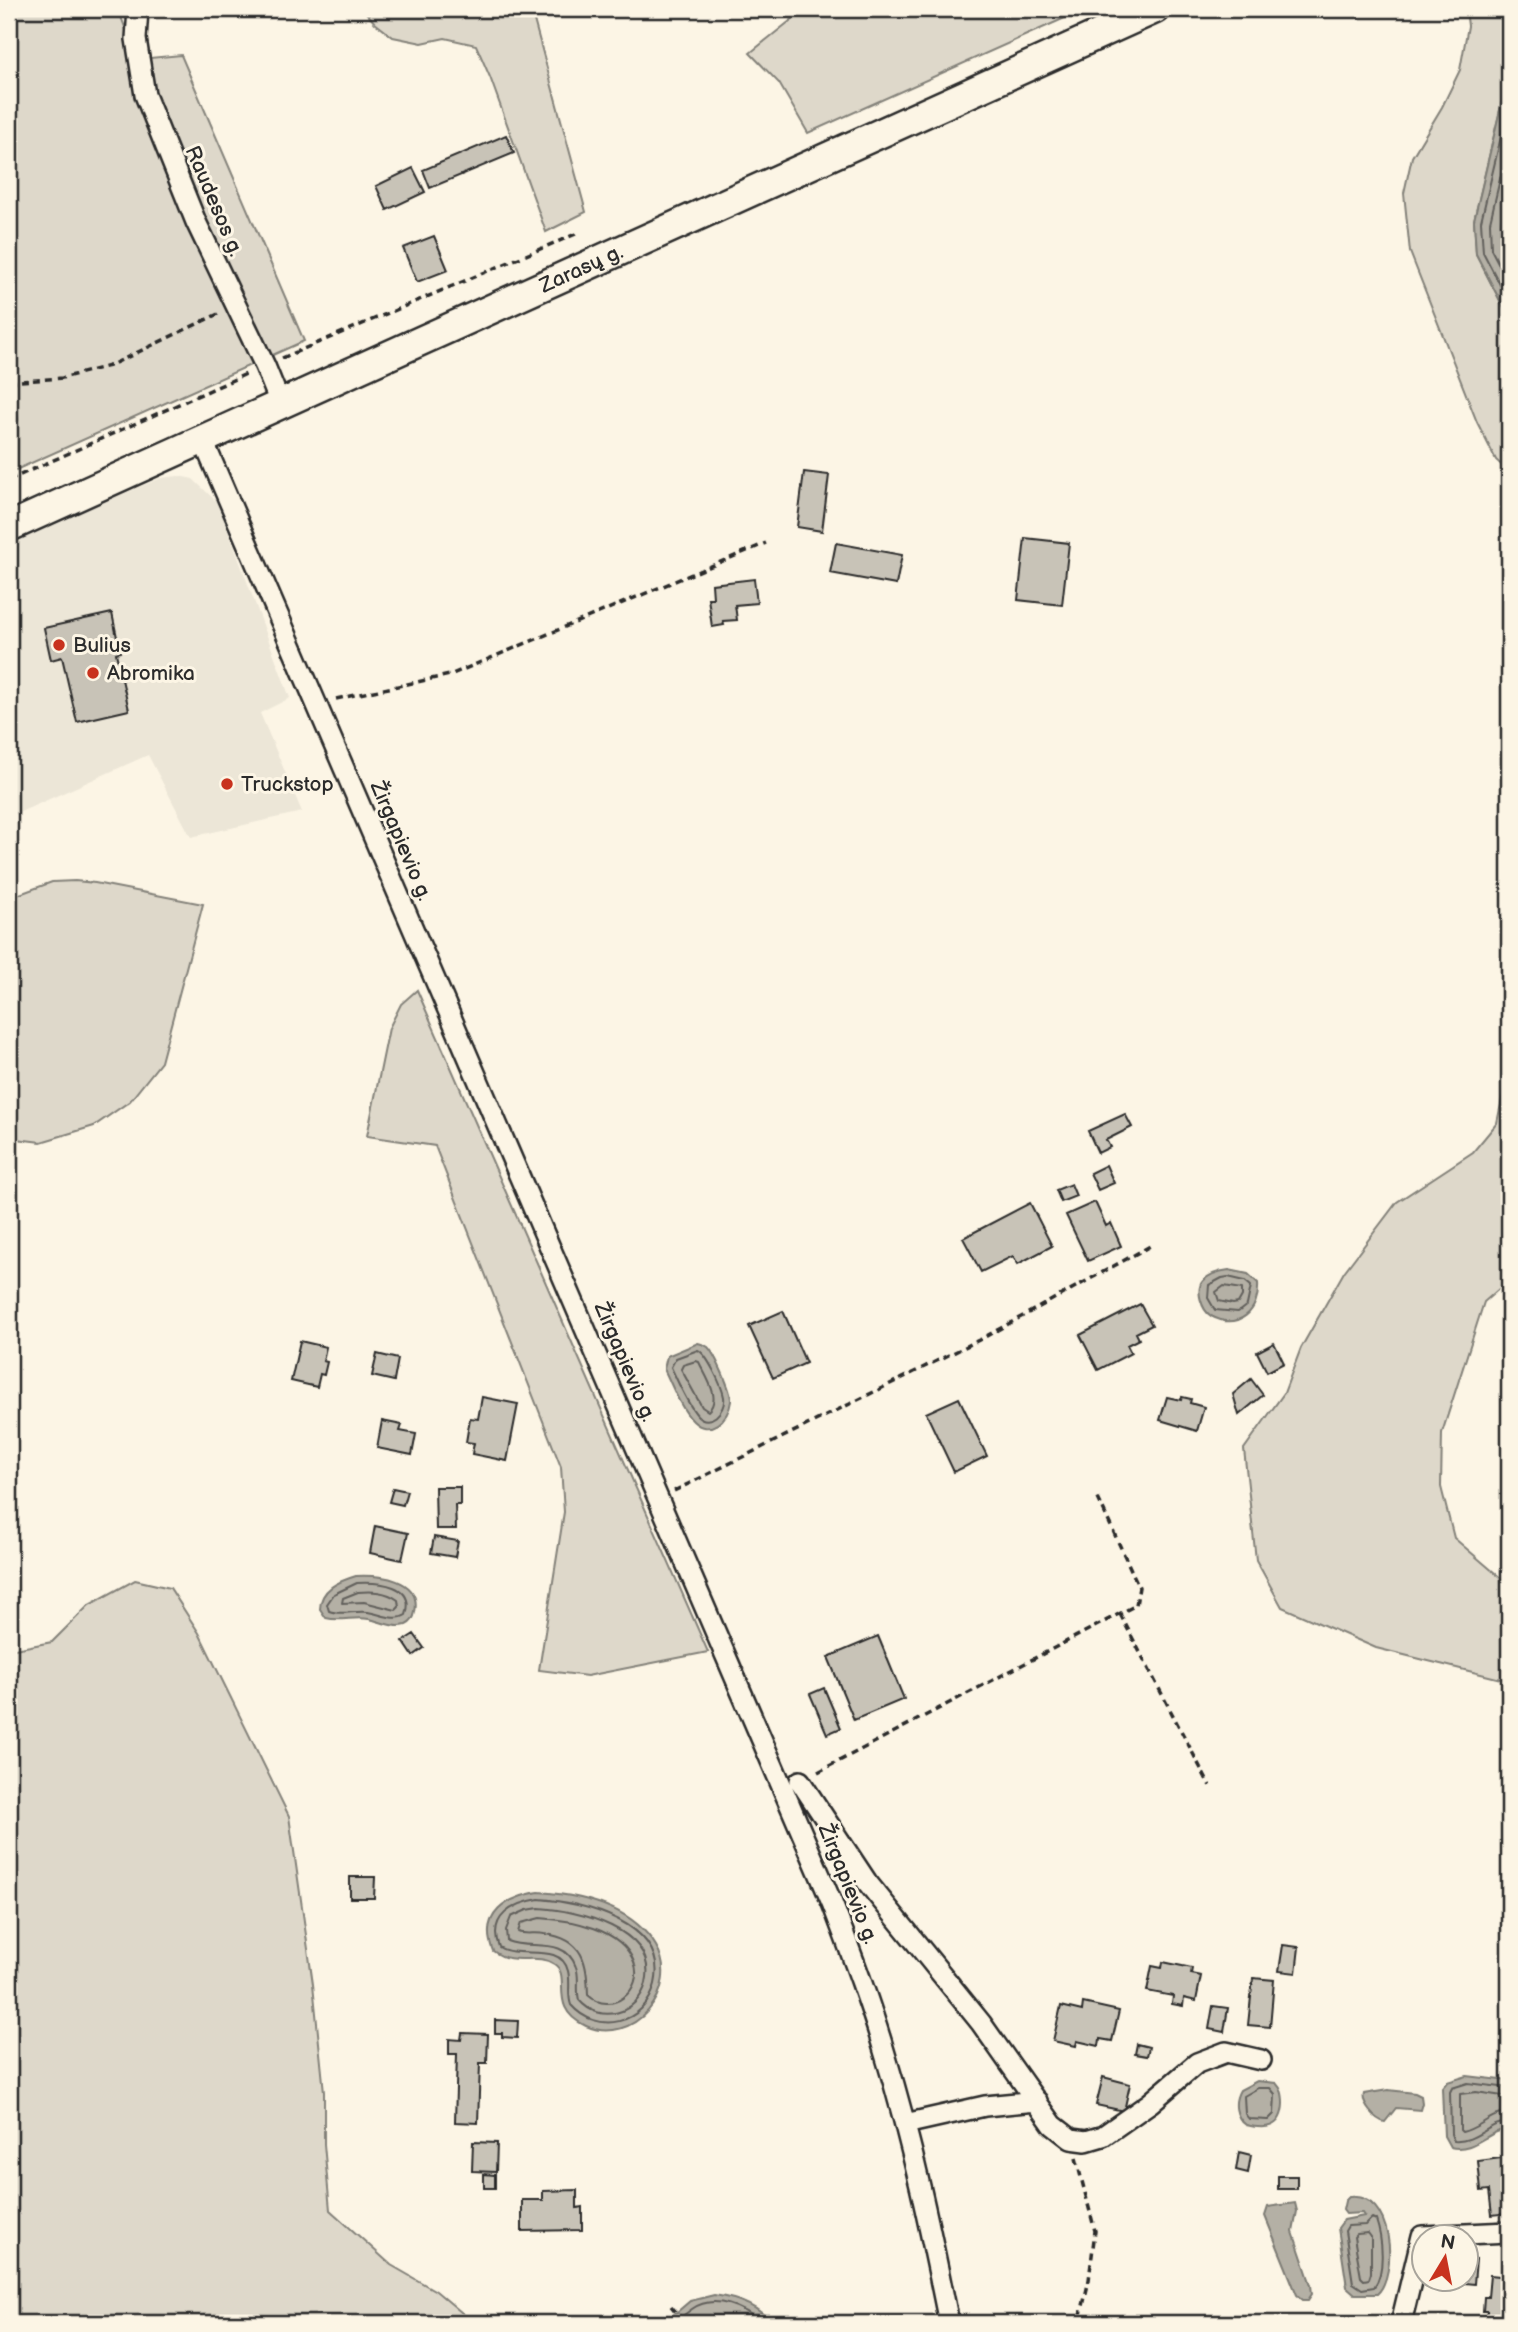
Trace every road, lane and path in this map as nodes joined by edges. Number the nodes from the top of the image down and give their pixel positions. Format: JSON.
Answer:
{"nodes":[{"id":1,"x":138,"y":9,"type":"edge"},
{"id":2,"x":1155,"y":9,"type":"edge"},
{"id":3,"x":578,"y":233,"type":"dead end"},
{"id":4,"x":236,"y":305,"type":"junction"},
{"id":5,"x":265,"y":366,"type":"junction"},
{"id":6,"x":9,"y":382,"type":"edge"},
{"id":7,"x":280,"y":403,"type":"junction"},
{"id":8,"x":202,"y":438,"type":"junction"},
{"id":9,"x":9,"y":480,"type":"edge"},
{"id":10,"x":9,"y":527,"type":"edge"},
{"id":11,"x":766,"y":543,"type":"dead end"},
{"id":12,"x":317,"y":703,"type":"junction"},
{"id":13,"x":1152,"y":1245,"type":"dead end"},
{"id":14,"x":1096,"y":1494,"type":"dead end"},
{"id":15,"x":659,"y":1498,"type":"junction"},
{"id":16,"x":1120,"y":1614,"type":"junction"},
{"id":17,"x":800,"y":1781,"type":"joint"},
{"id":18,"x":1210,"y":1786,"type":"dead end"},
{"id":19,"x":1261,"y":2060,"type":"dead end"},
{"id":20,"x":1037,"y":2101,"type":"junction"},
{"id":21,"x":905,"y":2124,"type":"junction"},
{"id":22,"x":1071,"y":2139,"type":"junction"},
{"id":23,"x":1509,"y":2232,"type":"edge"},
{"id":24,"x":671,"y":2306,"type":"dead end"},
{"id":25,"x":685,"y":2323,"type":"edge"},
{"id":26,"x":949,"y":2323,"type":"edge"},
{"id":27,"x":1079,"y":2323,"type":"edge"},
{"id":28,"x":1401,"y":2323,"type":"edge"}],
"edges":[{"from":1,"to":4,"type":"street","name":"Raudesos g."},
{"from":2,"to":7,"type":"highway","name":"Zarasų g."},
{"from":3,"to":5,"type":"path"},
{"from":4,"to":5,"type":"street","name":"Raudesos g."},
{"from":4,"to":6,"type":"path"},
{"from":5,"to":7,"type":"street","name":"Raudesos g."},
{"from":5,"to":9,"type":"path"},
{"from":7,"to":8,"type":"highway","name":"Zarasų g."},
{"from":8,"to":10,"type":"highway","name":"Zarasų g."},
{"from":8,"to":12,"type":"street","name":"Žirgapievio g."},
{"from":11,"to":12,"type":"path"},
{"from":12,"to":15,"type":"street","name":"Žirgapievio g."},
{"from":13,"to":15,"type":"path"},
{"from":14,"to":16,"type":"path"},
{"from":15,"to":21,"type":"street","name":"Žirgapievio g."},
{"from":16,"to":17,"type":"path"},
{"from":16,"to":18,"type":"path"},
{"from":17,"to":20,"type":"street"},
{"from":19,"to":22,"type":"street"},
{"from":20,"to":21,"type":"street"},
{"from":20,"to":22,"type":"street"},
{"from":21,"to":26,"type":"street","name":"Žirgapievio g."},
{"from":22,"to":27,"type":"path"},
{"from":23,"to":28,"type":"street"},
{"from":24,"to":25,"type":"path"}]}
